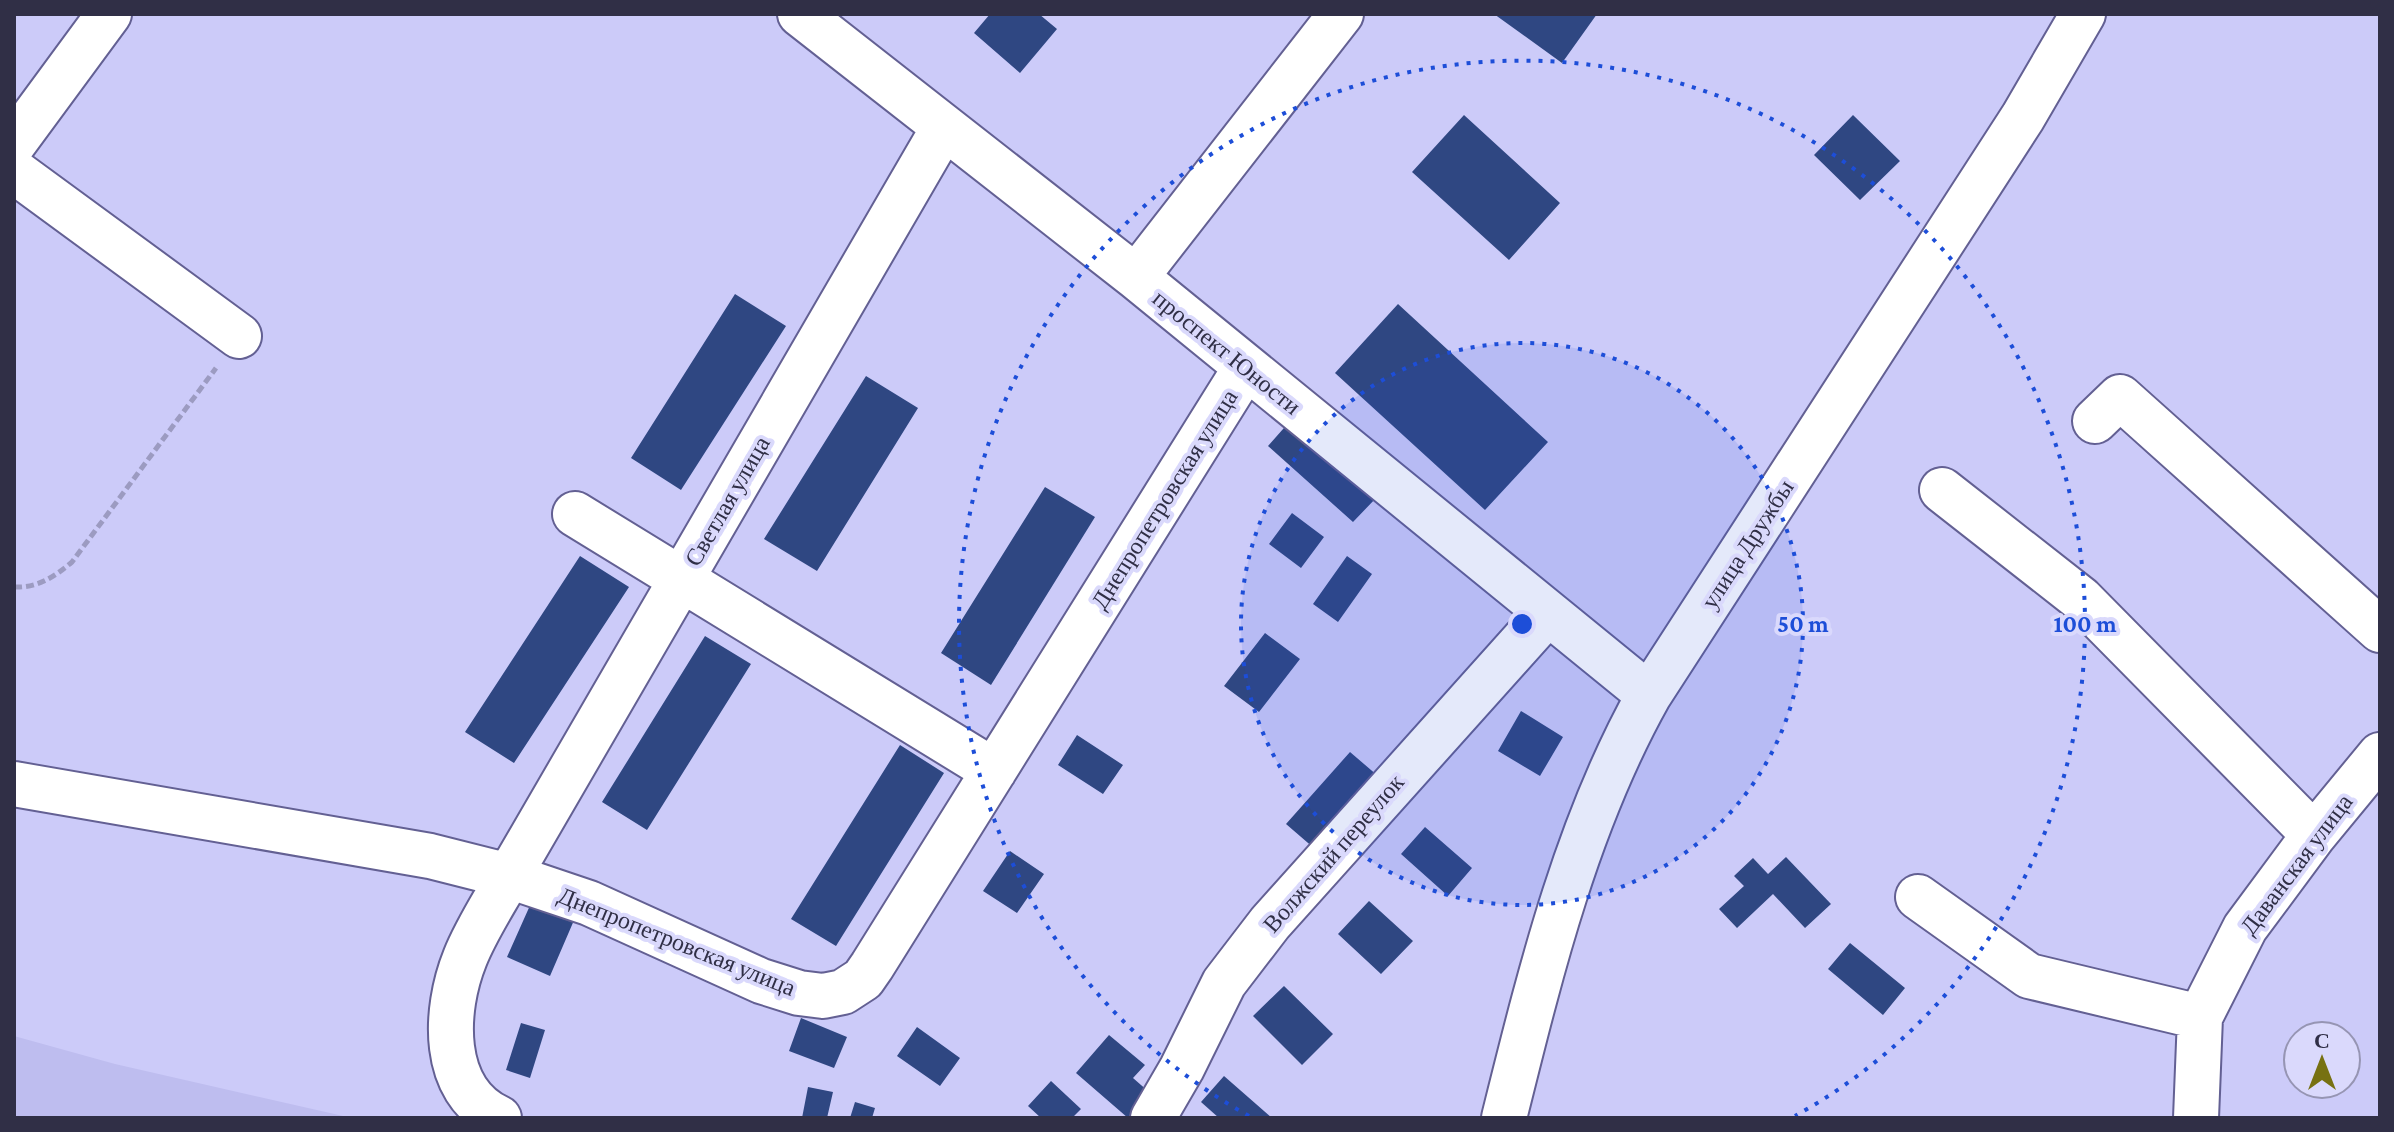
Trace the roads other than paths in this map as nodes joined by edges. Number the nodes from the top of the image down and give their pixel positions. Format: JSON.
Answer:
{"nodes":[{"id":1,"x":109,"y":14,"type":"edge"},
{"id":2,"x":800,"y":14,"type":"edge"},
{"id":3,"x":2083,"y":14,"type":"edge"},
{"id":4,"x":1336,"y":16,"type":"edge"},
{"id":5,"x":944,"y":127,"type":"junction"},
{"id":6,"x":14,"y":143,"type":"edge"},
{"id":7,"x":14,"y":171,"type":"edge"},
{"id":8,"x":1136,"y":277,"type":"junction"},
{"id":9,"x":239,"y":336,"type":"road end"},
{"id":10,"x":1246,"y":367,"type":"junction"},
{"id":11,"x":2095,"y":421,"type":"dead end"},
{"id":12,"x":1942,"y":490,"type":"dead end"},
{"id":13,"x":575,"y":514,"type":"dead end"},
{"id":14,"x":681,"y":581,"type":"junction"},
{"id":15,"x":1548,"y":613,"type":"junction"},
{"id":16,"x":2380,"y":630,"type":"edge"},
{"id":17,"x":1649,"y":695,"type":"junction"},
{"id":18,"x":2380,"y":755,"type":"edge"},
{"id":19,"x":994,"y":771,"type":"junction"},
{"id":20,"x":14,"y":784,"type":"edge"},
{"id":21,"x":2314,"y":835,"type":"junction"},
{"id":22,"x":509,"y":876,"type":"junction"},
{"id":23,"x":1918,"y":897,"type":"dead end"},
{"id":24,"x":2200,"y":1017,"type":"junction"},
{"id":25,"x":499,"y":1118,"type":"edge"},
{"id":26,"x":1153,"y":1118,"type":"edge"},
{"id":27,"x":1504,"y":1118,"type":"edge"},
{"id":28,"x":2196,"y":1118,"type":"edge"}],
"edges":[{"from":1,"to":6,"type":"street"},
{"from":2,"to":5,"type":"street","name":"проспект Юности"},
{"from":3,"to":17,"type":"street","name":"улица Дружбы"},
{"from":4,"to":8,"type":"street"},
{"from":5,"to":8,"type":"street","name":"проспект Юности"},
{"from":5,"to":14,"type":"street","name":"Светлая улица"},
{"from":7,"to":9,"type":"street"},
{"from":8,"to":10,"type":"street","name":"проспект Юности"},
{"from":10,"to":15,"type":"street","name":"проспект Юности"},
{"from":10,"to":19,"type":"street","name":"Днепропетровская улица"},
{"from":11,"to":16,"type":"street"},
{"from":12,"to":21,"type":"street"},
{"from":13,"to":14,"type":"street"},
{"from":14,"to":19,"type":"street"},
{"from":14,"to":22,"type":"street","name":"Светлая улица"},
{"from":15,"to":17,"type":"street","name":"проспект Юности"},
{"from":15,"to":26,"type":"street","name":"Волжский переулок"},
{"from":17,"to":27,"type":"street","name":"улица Дружбы"},
{"from":18,"to":21,"type":"street","name":"Даванская улица"},
{"from":19,"to":22,"type":"street","name":"Днепропетровская улица"},
{"from":20,"to":22,"type":"street","name":"Днепропетровская улица"},
{"from":21,"to":24,"type":"street","name":"Даванская улица"},
{"from":22,"to":25,"type":"street"},
{"from":23,"to":24,"type":"street"},
{"from":24,"to":28,"type":"street","name":"Даванская улица"}]}
